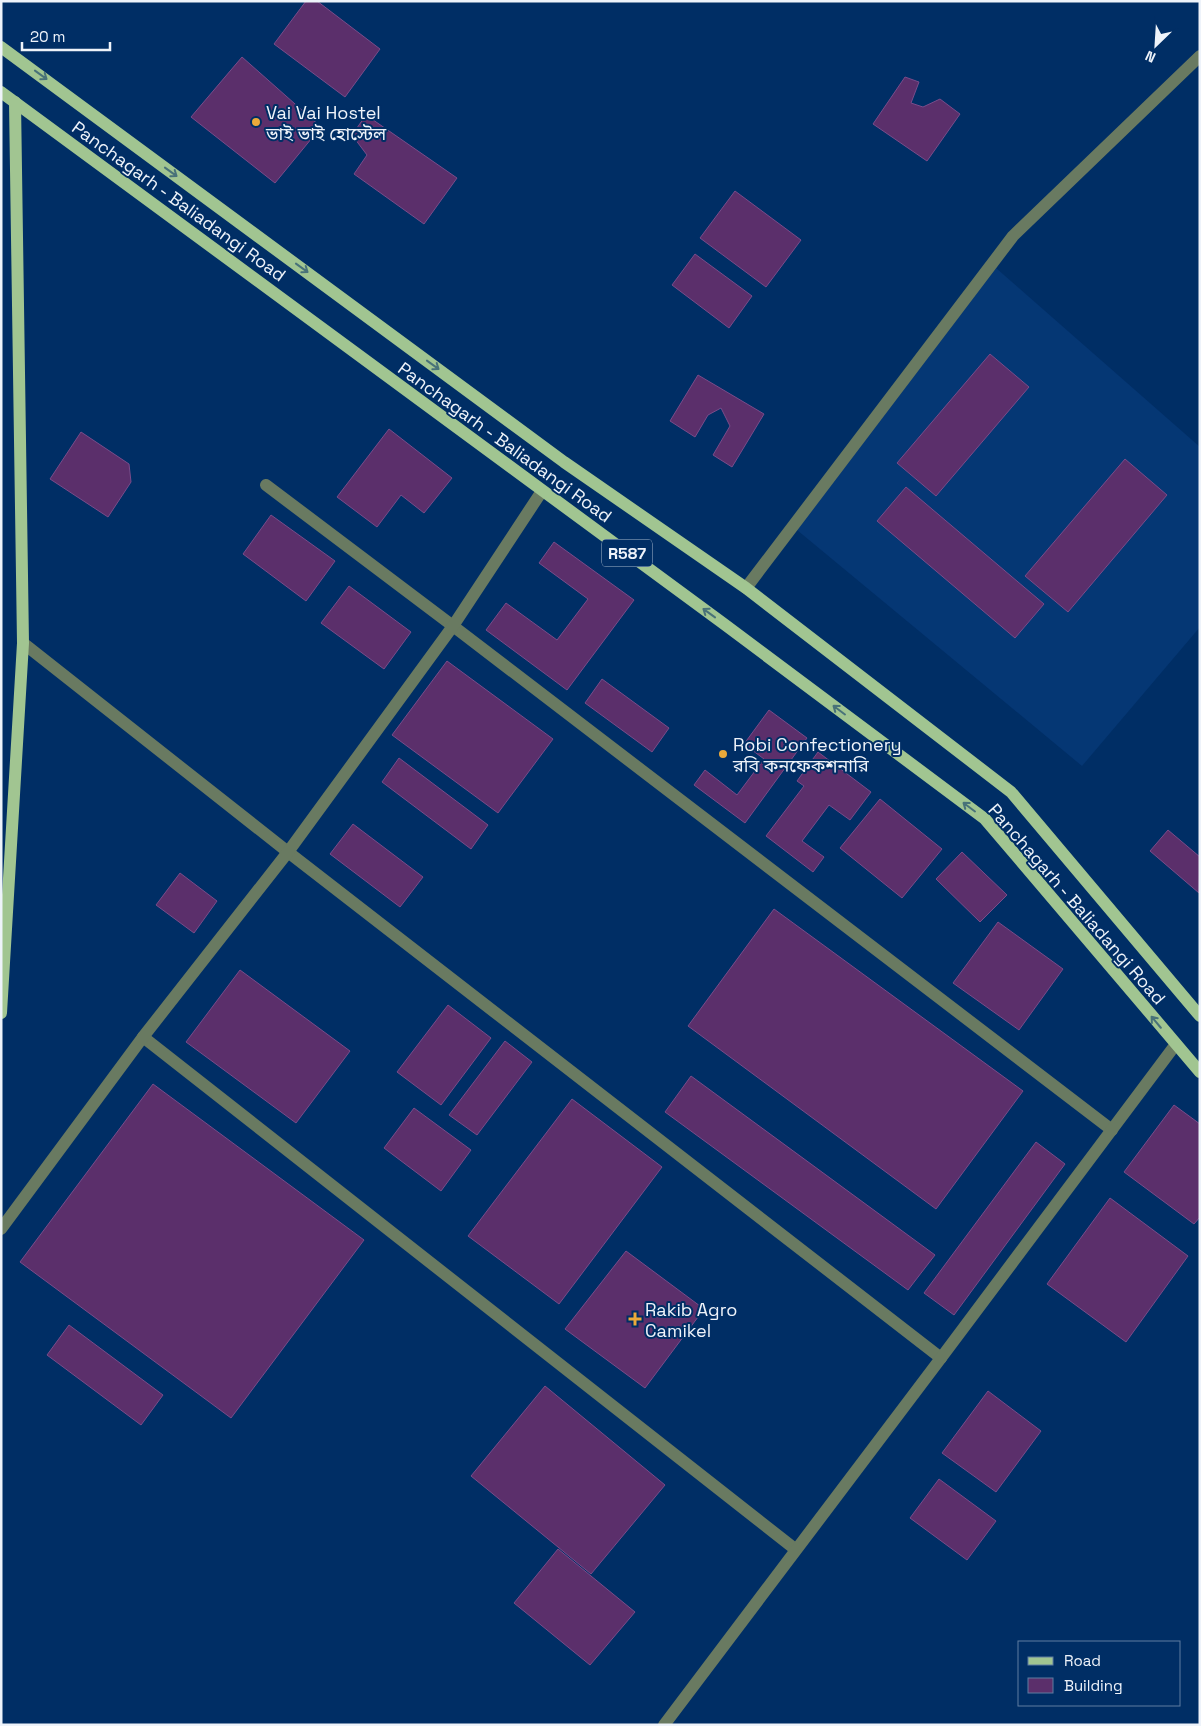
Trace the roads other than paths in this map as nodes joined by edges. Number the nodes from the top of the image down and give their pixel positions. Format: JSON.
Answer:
{"nodes":[{"id":1,"x":1,"y":46,"type":"edge"},
{"id":2,"x":1200,"y":56,"type":"edge"},
{"id":3,"x":1,"y":92,"type":"edge"},
{"id":4,"x":15,"y":102,"type":"junction"},
{"id":5,"x":266,"y":485,"type":"dead end"},
{"id":6,"x":542,"y":491,"type":"junction"},
{"id":7,"x":746,"y":588,"type":"junction"},
{"id":8,"x":453,"y":626,"type":"junction"},
{"id":9,"x":23,"y":643,"type":"junction"},
{"id":10,"x":288,"y":852,"type":"junction"},
{"id":11,"x":1,"y":1013,"type":"edge"},
{"id":12,"x":1200,"y":1016,"type":"edge"},
{"id":13,"x":143,"y":1037,"type":"junction"},
{"id":14,"x":1176,"y":1044,"type":"junction"},
{"id":15,"x":1200,"y":1072,"type":"edge"},
{"id":16,"x":1112,"y":1130,"type":"junction"},
{"id":17,"x":1,"y":1229,"type":"edge"},
{"id":18,"x":942,"y":1358,"type":"junction"},
{"id":19,"x":795,"y":1549,"type":"junction"},
{"id":20,"x":664,"y":1725,"type":"edge"}],
"edges":[{"from":1,"to":7,"type":"main road","name":"Panchagarh - Baliadangi Road","number":"R587","one_way":true},
{"from":2,"to":7,"type":"street"},
{"from":3,"to":4,"type":"main road","name":"Panchagarh - Baliadangi Road","number":"R587"},
{"from":4,"to":6,"type":"main road","name":"Panchagarh - Baliadangi Road","number":"R587"},
{"from":4,"to":9,"type":"main road"},
{"from":5,"to":8,"type":"street"},
{"from":6,"to":8,"type":"street"},
{"from":14,"to":6,"type":"main road","name":"Panchagarh - Baliadangi Road","number":"R587","one_way":true},
{"from":7,"to":12,"type":"main road","name":"Panchagarh - Baliadangi Road","number":"R587"},
{"from":8,"to":10,"type":"street"},
{"from":8,"to":16,"type":"street"},
{"from":9,"to":10,"type":"street"},
{"from":9,"to":11,"type":"main road"},
{"from":10,"to":13,"type":"street"},
{"from":10,"to":18,"type":"street"},
{"from":13,"to":17,"type":"street"},
{"from":13,"to":19,"type":"street"},
{"from":14,"to":15,"type":"main road","name":"Panchagarh - Baliadangi Road","number":"R587"},
{"from":14,"to":16,"type":"street"},
{"from":16,"to":18,"type":"street"},
{"from":18,"to":19,"type":"street"},
{"from":19,"to":20,"type":"street"}]}
